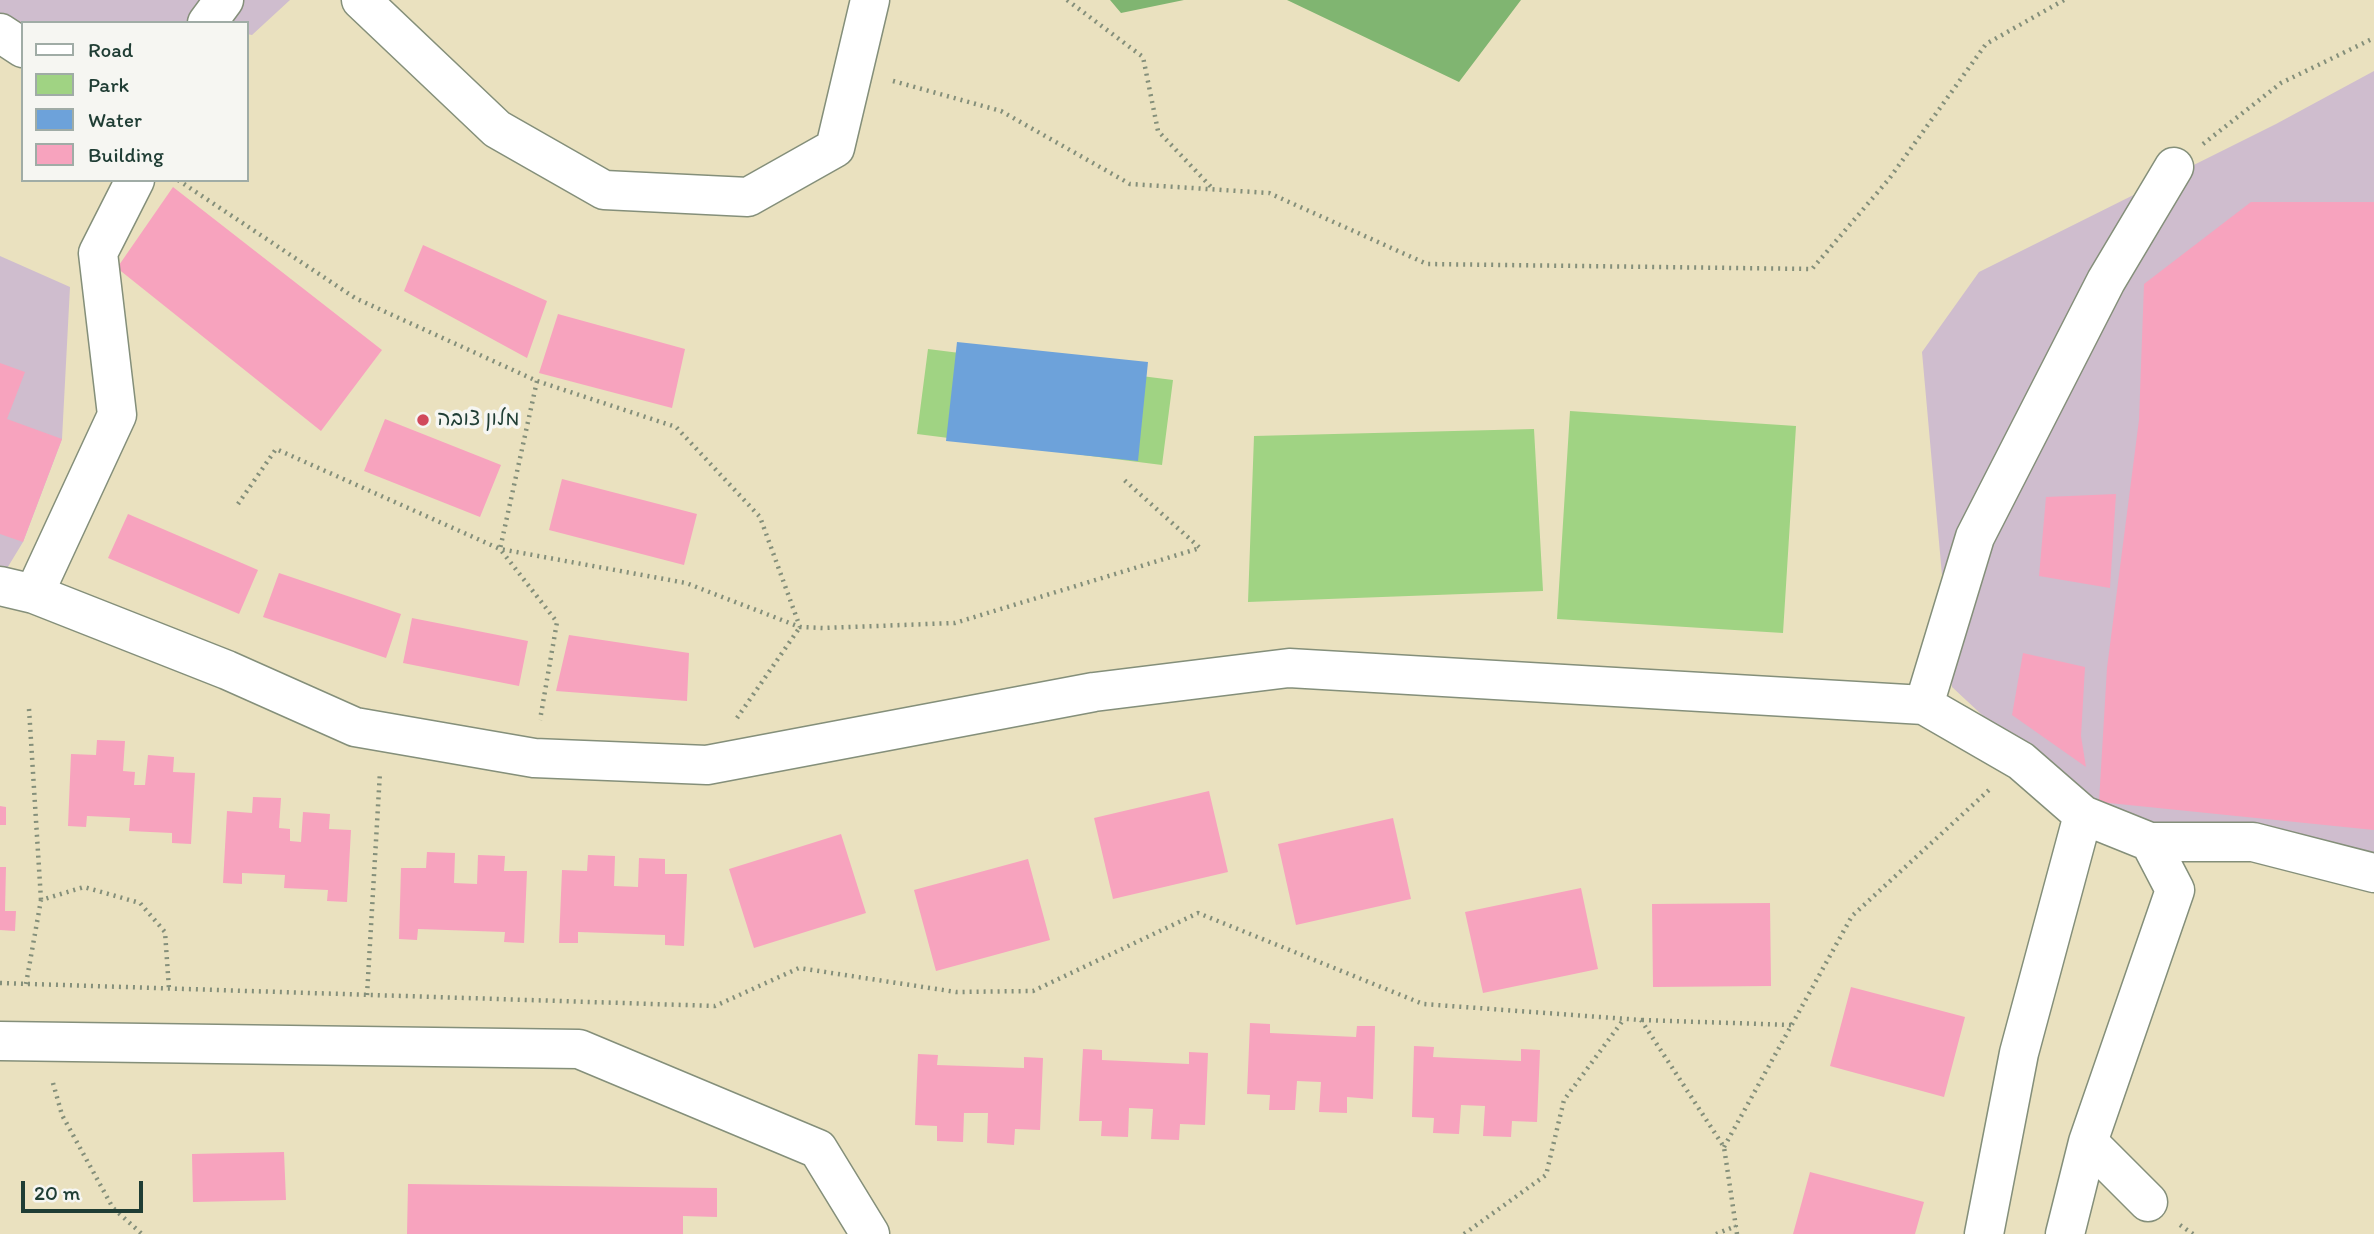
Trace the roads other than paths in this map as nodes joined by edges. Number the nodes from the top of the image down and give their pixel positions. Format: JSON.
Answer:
{"nodes":[{"id":1,"x":224,"y":0,"type":"edge"},
{"id":2,"x":361,"y":0,"type":"edge"},
{"id":3,"x":870,"y":0,"type":"edge"},
{"id":4,"x":208,"y":21,"type":"edge"},
{"id":5,"x":0,"y":33,"type":"edge"},
{"id":6,"x":21,"y":47,"type":"edge"},
{"id":7,"x":2174,"y":167,"type":"road end"},
{"id":8,"x":134,"y":182,"type":"edge"},
{"id":9,"x":17,"y":590,"type":"edge"},
{"id":10,"x":1924,"y":705,"type":"junction"},
{"id":11,"x":2082,"y":815,"type":"junction"},
{"id":12,"x":2150,"y":842,"type":"junction"},
{"id":13,"x":2374,"y":873,"type":"edge"},
{"id":14,"x":0,"y":1041,"type":"edge"},
{"id":15,"x":2088,"y":1142,"type":"junction"},
{"id":16,"x":2148,"y":1202,"type":"dead end"},
{"id":17,"x":870,"y":1234,"type":"edge"},
{"id":18,"x":1984,"y":1234,"type":"edge"},
{"id":19,"x":2065,"y":1234,"type":"edge"}],
"edges":[{"from":1,"to":4,"type":"street"},
{"from":2,"to":3,"type":"street"},
{"from":5,"to":6,"type":"street"},
{"from":7,"to":10,"type":"street"},
{"from":8,"to":9,"type":"street"},
{"from":9,"to":10,"type":"street"},
{"from":10,"to":11,"type":"street"},
{"from":11,"to":12,"type":"street"},
{"from":11,"to":18,"type":"street"},
{"from":12,"to":13,"type":"street"},
{"from":12,"to":15,"type":"street"},
{"from":14,"to":17,"type":"street"},
{"from":15,"to":16,"type":"street"},
{"from":15,"to":19,"type":"street"}]}
